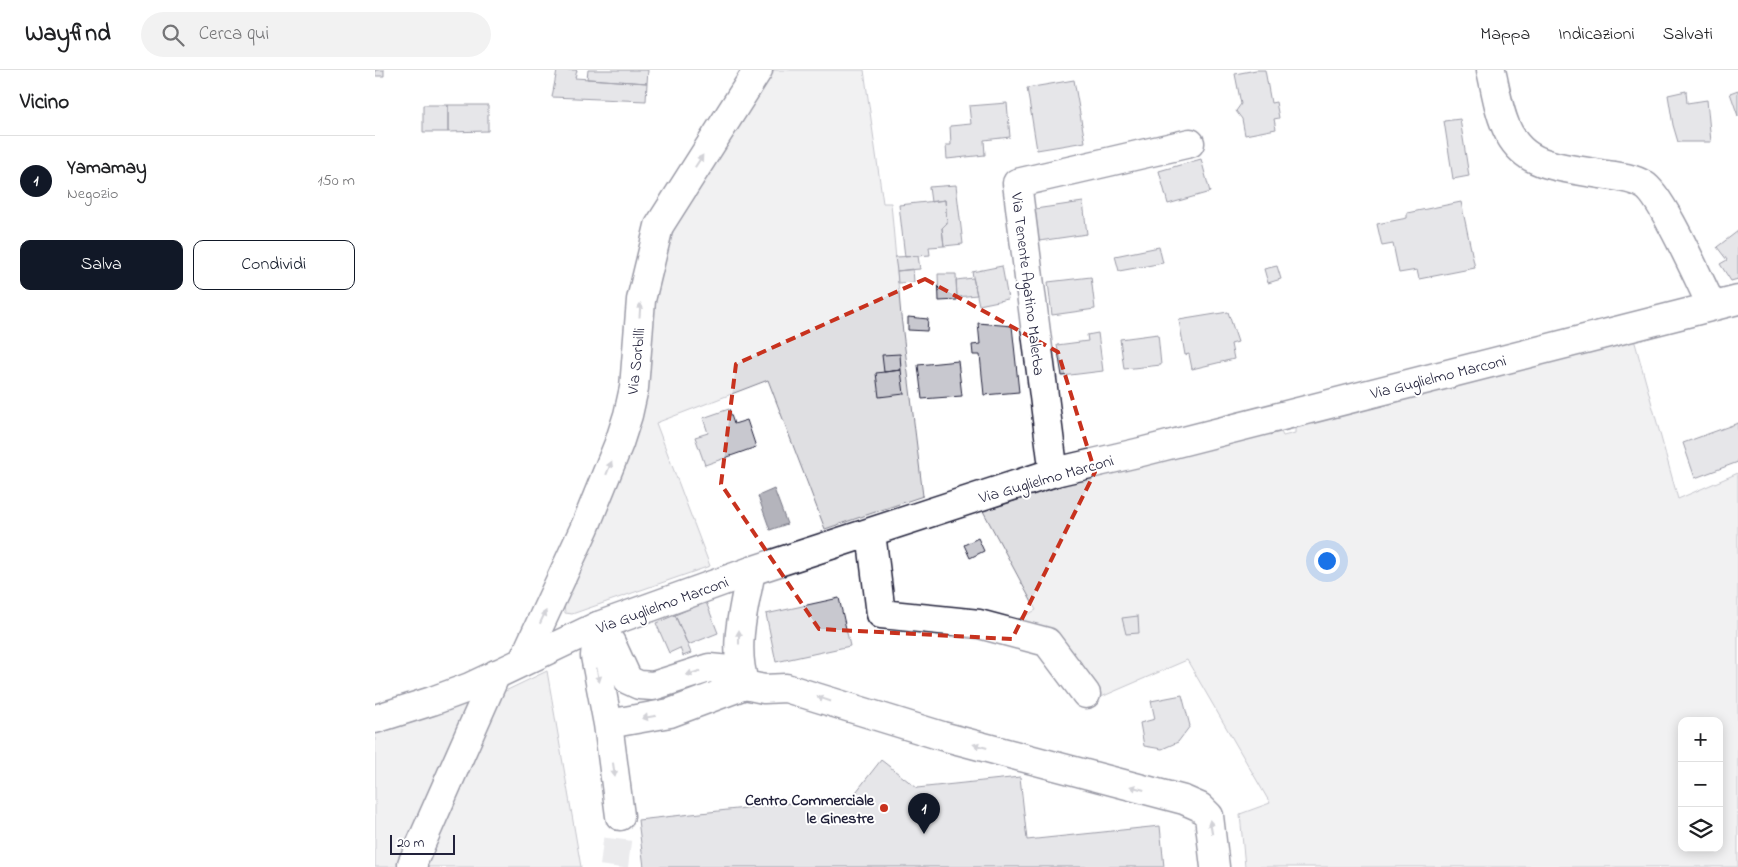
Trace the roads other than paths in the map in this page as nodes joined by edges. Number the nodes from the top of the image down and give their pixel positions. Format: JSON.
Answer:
{"nodes":[{"id":1,"x":758,"y":70,"type":"edge"},
{"id":2,"x":1491,"y":70,"type":"edge"},
{"id":3,"x":1190,"y":143,"type":"dead end"},
{"id":4,"x":1725,"y":303,"type":"edge"},
{"id":5,"x":1055,"y":472,"type":"junction"},
{"id":6,"x":871,"y":533,"type":"junction"},
{"id":7,"x":751,"y":571,"type":"junction"},
{"id":8,"x":598,"y":626,"type":"junction"},
{"id":9,"x":523,"y":661,"type":"junction"},
{"id":10,"x":496,"y":674,"type":"junction"},
{"id":11,"x":743,"y":678,"type":"junction"},
{"id":12,"x":1086,"y":694,"type":"dead end"},
{"id":13,"x":375,"y":719,"type":"edge"},
{"id":14,"x":608,"y":724,"type":"junction"},
{"id":15,"x":620,"y":816,"type":"tunnel mouth"},
{"id":16,"x":413,"y":867,"type":"edge"},
{"id":17,"x":1215,"y":867,"type":"edge"}],
"edges":[{"from":9,"to":1,"type":"street","name":"Via Sorbilli","one_way":true},
{"from":2,"to":4,"type":"street"},
{"from":3,"to":5,"type":"street","name":"Via Tenente Agatino Malerba"},
{"from":4,"to":5,"type":"street","name":"Via Guglielmo Marconi"},
{"from":5,"to":6,"type":"street","name":"Via Guglielmo Marconi"},
{"from":6,"to":7,"type":"street","name":"Via Guglielmo Marconi"},
{"from":6,"to":12,"type":"street"},
{"from":7,"to":8,"type":"street","name":"Via Guglielmo Marconi"},
{"from":11,"to":7,"type":"street","one_way":true},
{"from":8,"to":9,"type":"street","name":"Via Guglielmo Marconi"},
{"from":11,"to":8,"type":"street","one_way":true},
{"from":8,"to":14,"type":"street","one_way":true},
{"from":9,"to":10,"type":"street","name":"Via Guglielmo Marconi"},
{"from":10,"to":13,"type":"street","name":"Via Guglielmo Marconi"},
{"from":10,"to":16,"type":"street"},
{"from":11,"to":14,"type":"street","one_way":true},
{"from":17,"to":11,"type":"street","one_way":true},
{"from":14,"to":15,"type":"street","one_way":true}]}
